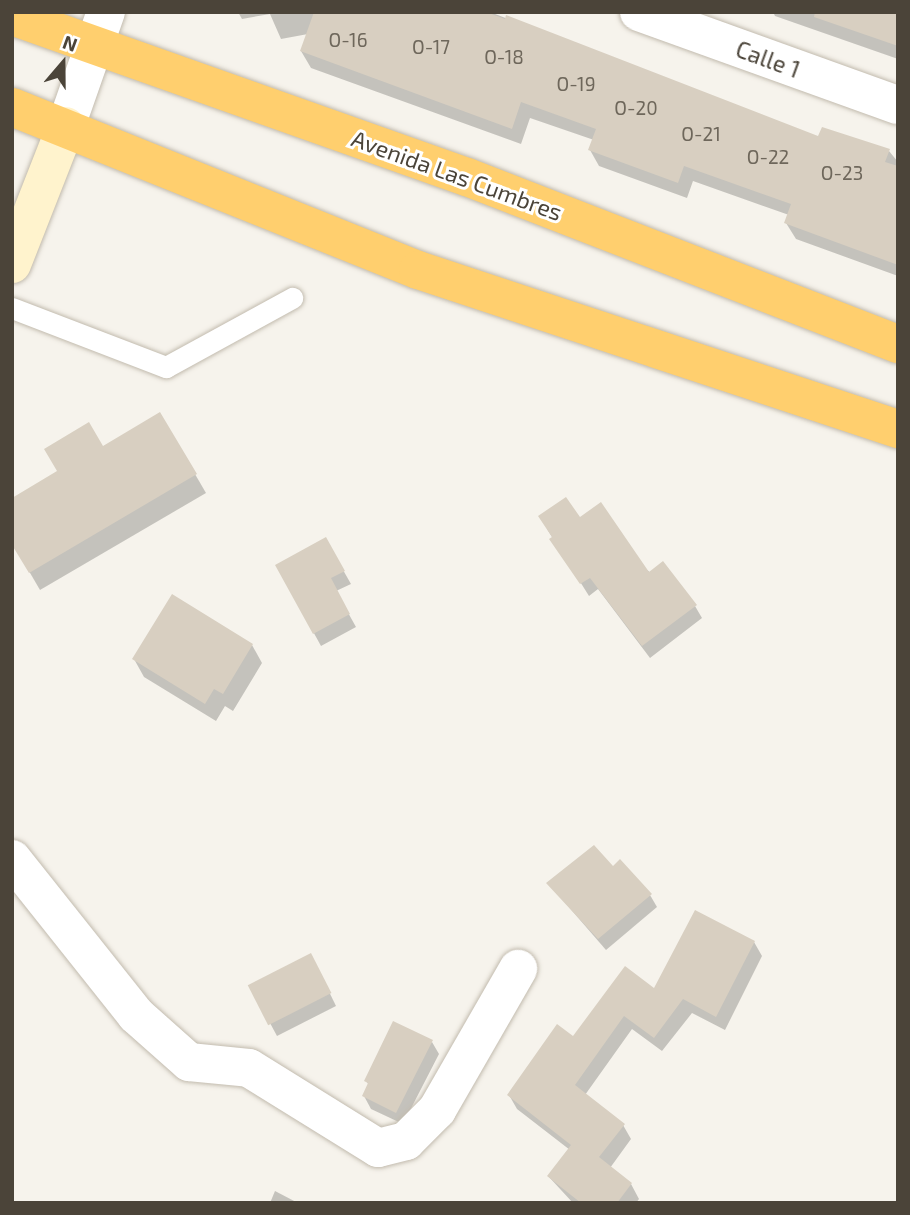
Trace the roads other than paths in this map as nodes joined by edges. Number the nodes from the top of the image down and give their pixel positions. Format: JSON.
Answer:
{"nodes":[{"id":1,"x":639,"y":12,"type":"edge"},
{"id":2,"x":12,"y":16,"type":"edge"},
{"id":3,"x":101,"y":28,"type":"edge"},
{"id":4,"x":898,"y":105,"type":"edge"},
{"id":5,"x":12,"y":107,"type":"edge"},
{"id":6,"x":66,"y":126,"type":"junction"},
{"id":7,"x":12,"y":264,"type":"edge"},
{"id":8,"x":292,"y":298,"type":"dead end"},
{"id":9,"x":12,"y":307,"type":"edge"},
{"id":10,"x":898,"y":344,"type":"edge"},
{"id":11,"x":898,"y":429,"type":"edge"},
{"id":12,"x":12,"y":859,"type":"edge"},
{"id":13,"x":518,"y":969,"type":"dead end"}],
"edges":[{"from":1,"to":4,"type":"street","name":"Calle 1"},
{"from":2,"to":3,"type":"highway","name":"Avenida Las Cumbres"},
{"from":3,"to":6,"type":"street"},
{"from":3,"to":10,"type":"highway","name":"Avenida Las Cumbres"},
{"from":5,"to":6,"type":"highway"},
{"from":6,"to":7,"type":"street"},
{"from":6,"to":11,"type":"highway"},
{"from":8,"to":9,"type":"lane"},
{"from":12,"to":13,"type":"street"}]}
